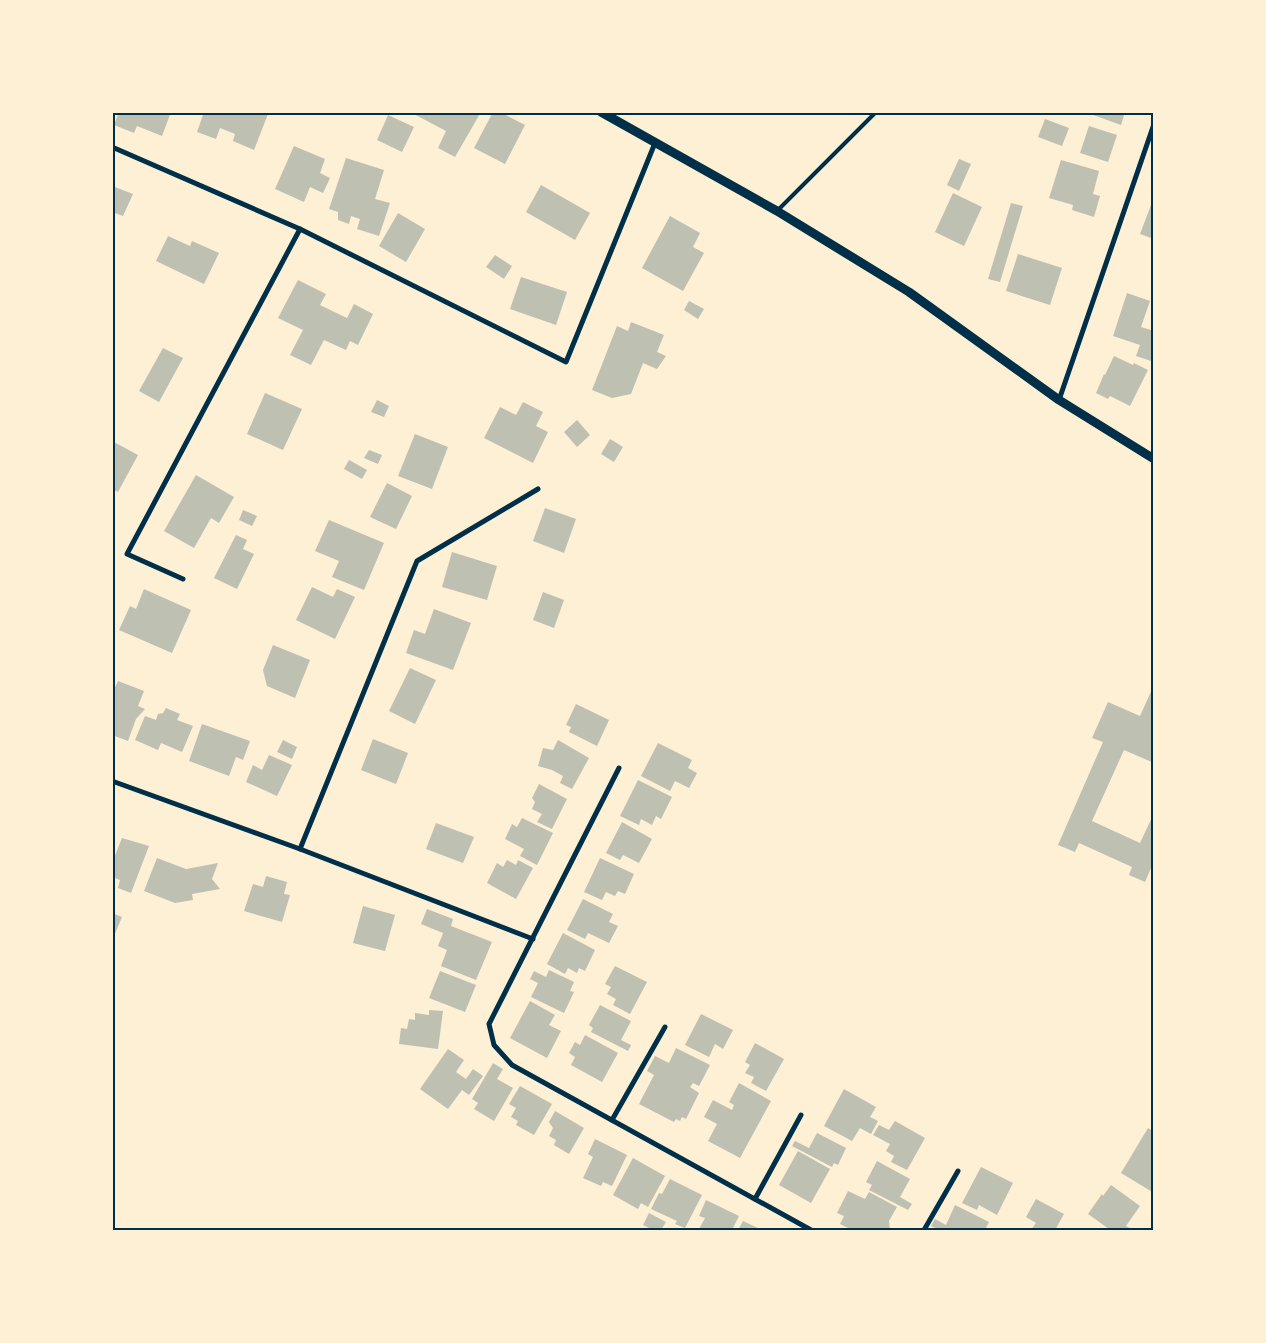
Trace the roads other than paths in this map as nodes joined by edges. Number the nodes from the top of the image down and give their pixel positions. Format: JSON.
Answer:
{"nodes":[{"id":1,"x":601,"y":112,"type":"edge"},
{"id":2,"x":876,"y":112,"type":"edge"},
{"id":3,"x":1154,"y":124,"type":"edge"},
{"id":4,"x":654,"y":143,"type":"junction"},
{"id":5,"x":112,"y":147,"type":"edge"},
{"id":6,"x":777,"y":211,"type":"junction"},
{"id":7,"x":300,"y":228,"type":"junction"},
{"id":8,"x":1059,"y":400,"type":"junction"},
{"id":9,"x":1154,"y":459,"type":"edge"},
{"id":10,"x":538,"y":489,"type":"dead end"},
{"id":11,"x":183,"y":579,"type":"dead end"},
{"id":12,"x":619,"y":768,"type":"dead end"},
{"id":13,"x":112,"y":781,"type":"edge"},
{"id":14,"x":300,"y":849,"type":"junction"},
{"id":15,"x":533,"y":939,"type":"junction"},
{"id":16,"x":665,"y":1028,"type":"dead end"},
{"id":17,"x":801,"y":1115,"type":"dead end"},
{"id":18,"x":612,"y":1120,"type":"junction"},
{"id":19,"x":958,"y":1170,"type":"dead end"},
{"id":20,"x":755,"y":1199,"type":"junction"},
{"id":21,"x":811,"y":1230,"type":"edge"},
{"id":22,"x":924,"y":1230,"type":"edge"}],
"edges":[{"from":1,"to":4,"type":"street"},
{"from":2,"to":6,"type":"lane"},
{"from":3,"to":8,"type":"street"},
{"from":4,"to":6,"type":"street"},
{"from":4,"to":7,"type":"street"},
{"from":5,"to":7,"type":"street"},
{"from":6,"to":8,"type":"street"},
{"from":7,"to":11,"type":"street"},
{"from":8,"to":9,"type":"street"},
{"from":10,"to":14,"type":"street"},
{"from":12,"to":15,"type":"street"},
{"from":13,"to":14,"type":"street"},
{"from":14,"to":15,"type":"street"},
{"from":15,"to":18,"type":"street"},
{"from":16,"to":18,"type":"street"},
{"from":17,"to":20,"type":"street"},
{"from":18,"to":20,"type":"street"},
{"from":19,"to":22,"type":"street"},
{"from":20,"to":21,"type":"street"}]}
